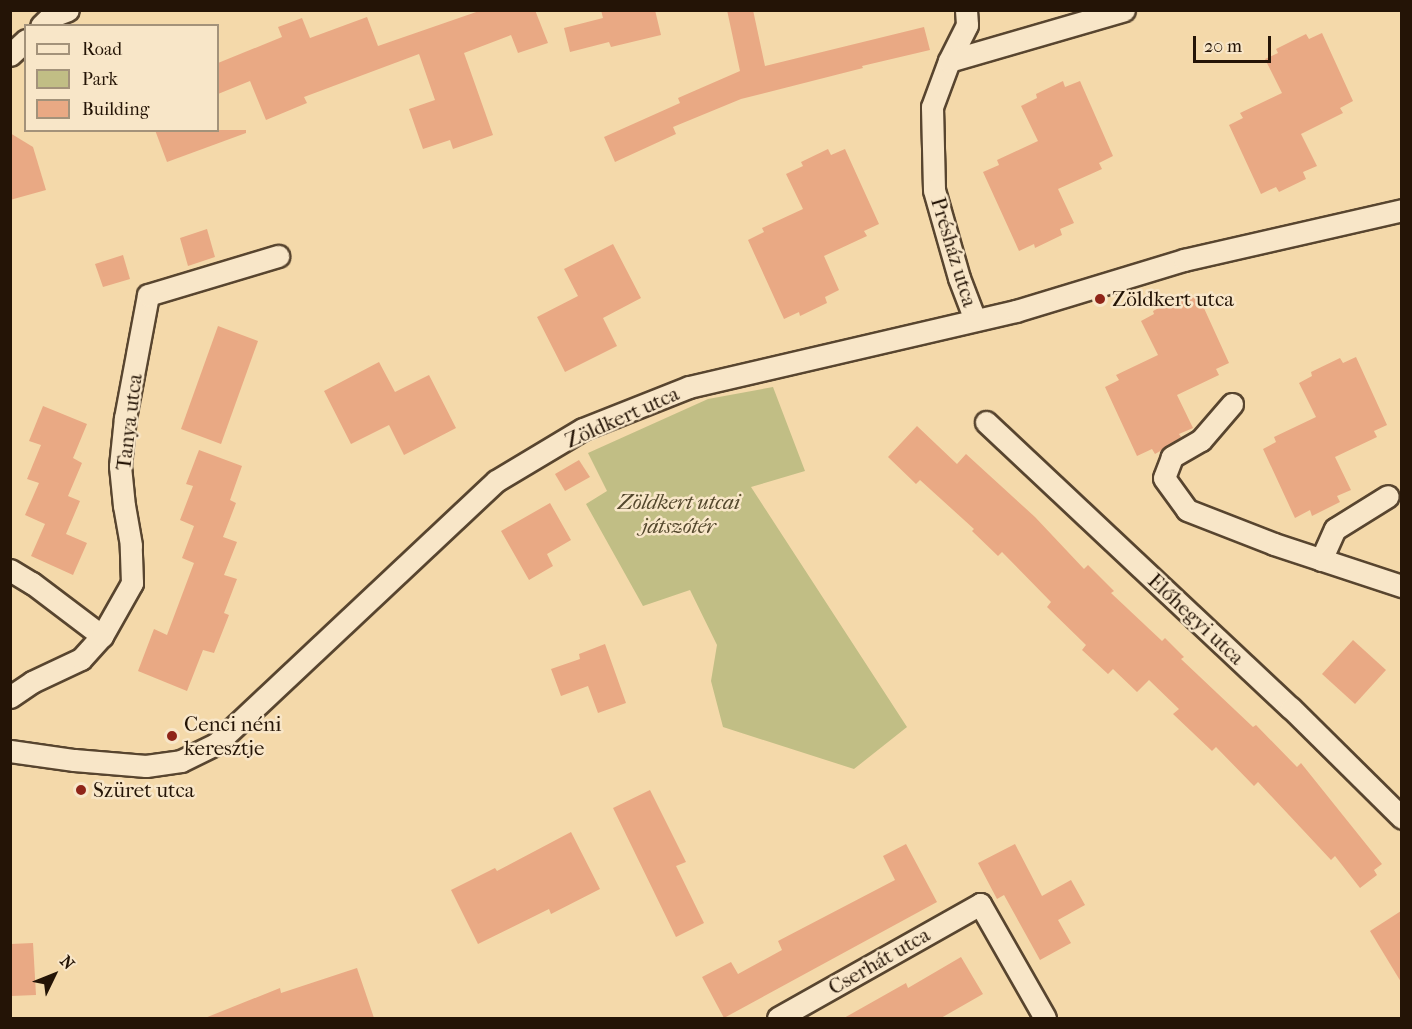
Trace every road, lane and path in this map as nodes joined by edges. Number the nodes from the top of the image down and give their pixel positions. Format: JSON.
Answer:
{"nodes":[{"id":1,"x":68,"y":10,"type":"edge"},
{"id":2,"x":966,"y":10,"type":"edge"},
{"id":3,"x":1124,"y":10,"type":"edge"},
{"id":4,"x":43,"y":24,"type":"edge"},
{"id":5,"x":24,"y":42,"type":"edge"},
{"id":6,"x":10,"y":55,"type":"edge"},
{"id":7,"x":949,"y":61,"type":"junction"},
{"id":8,"x":1401,"y":210,"type":"edge"},
{"id":9,"x":278,"y":256,"type":"dead end"},
{"id":10,"x":975,"y":320,"type":"junction"},
{"id":11,"x":1232,"y":404,"type":"dead end"},
{"id":12,"x":986,"y":422,"type":"dead end"},
{"id":13,"x":1388,"y":496,"type":"dead end"},
{"id":14,"x":1321,"y":560,"type":"junction"},
{"id":15,"x":10,"y":570,"type":"edge"},
{"id":16,"x":1401,"y":586,"type":"edge"},
{"id":17,"x":102,"y":636,"type":"junction"},
{"id":18,"x":10,"y":697,"type":"edge"},
{"id":19,"x":10,"y":751,"type":"edge"},
{"id":20,"x":1401,"y":818,"type":"edge"},
{"id":21,"x":778,"y":1018,"type":"edge"},
{"id":22,"x":1045,"y":1018,"type":"edge"}],
"edges":[{"from":1,"to":4,"type":"street"},
{"from":2,"to":7,"type":"street","name":"Présház utca"},
{"from":3,"to":7,"type":"street"},
{"from":5,"to":6,"type":"street"},
{"from":7,"to":10,"type":"street","name":"Présház utca"},
{"from":8,"to":10,"type":"street","name":"Zöldkert utca"},
{"from":9,"to":17,"type":"street","name":"Tanya utca"},
{"from":10,"to":19,"type":"street","name":"Zöldkert utca"},
{"from":11,"to":14,"type":"street"},
{"from":12,"to":20,"type":"street","name":"Előhegyi utca"},
{"from":13,"to":14,"type":"street"},
{"from":14,"to":16,"type":"street"},
{"from":15,"to":17,"type":"street"},
{"from":17,"to":18,"type":"street","name":"Tanya utca"},
{"from":21,"to":22,"type":"street","name":"Cserhát utca"}]}
